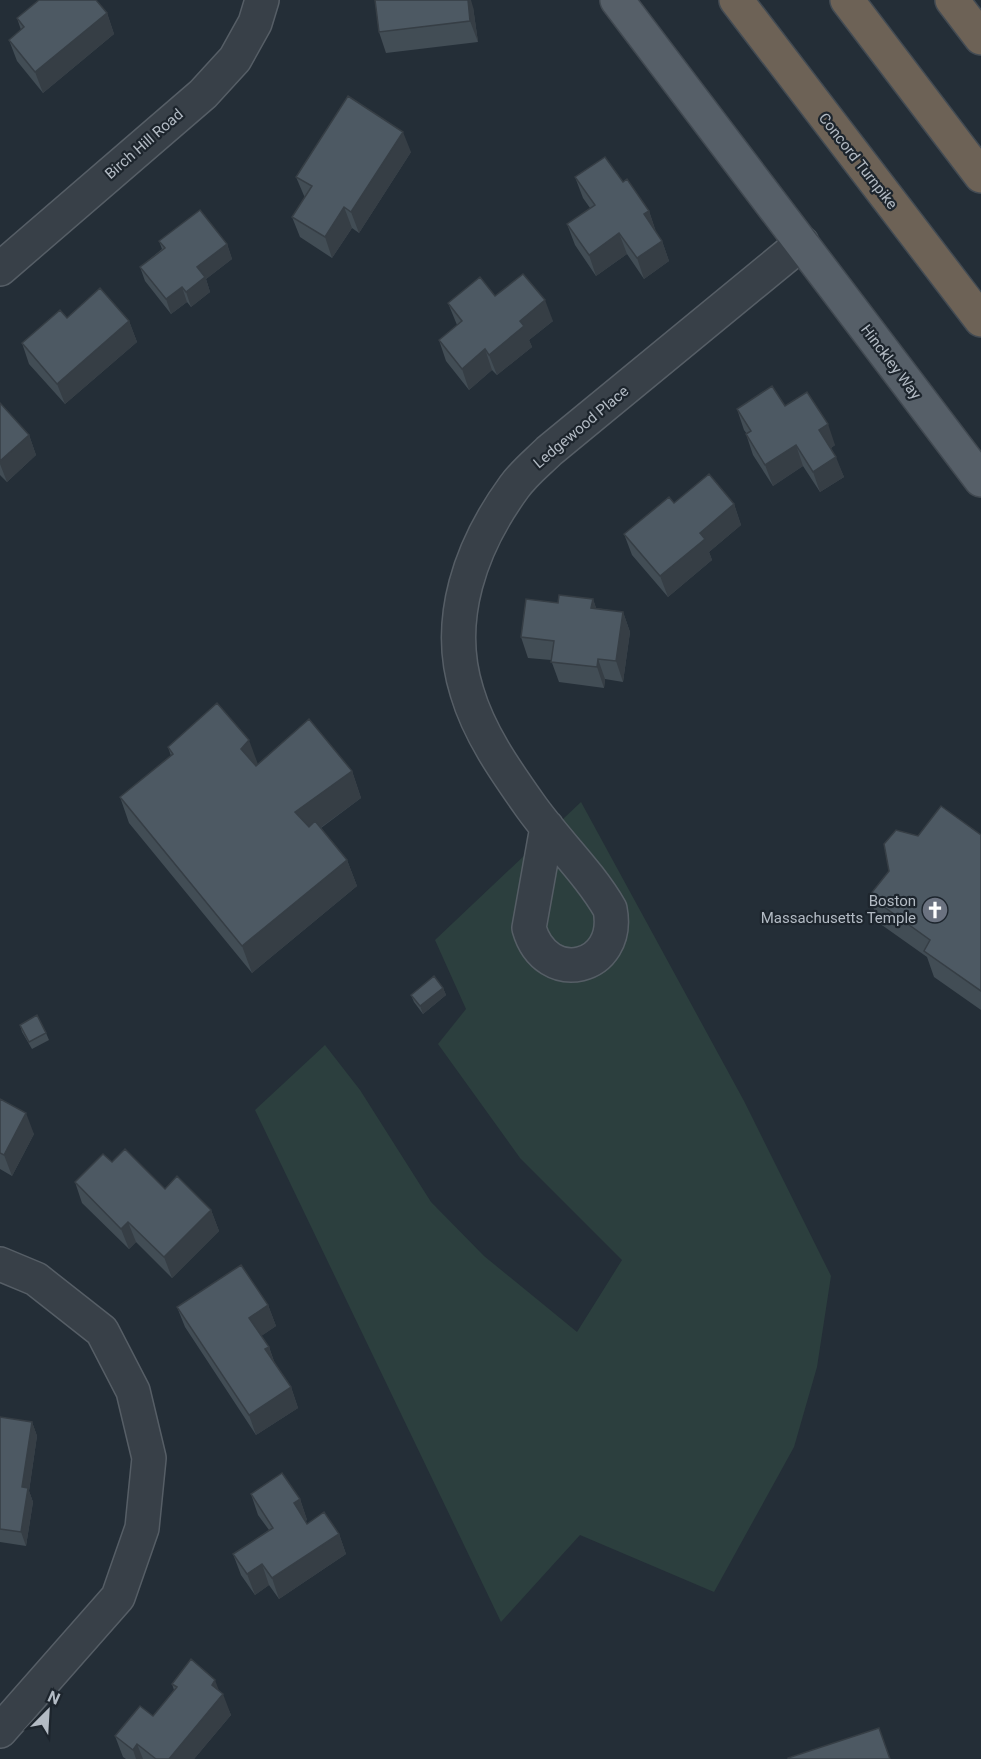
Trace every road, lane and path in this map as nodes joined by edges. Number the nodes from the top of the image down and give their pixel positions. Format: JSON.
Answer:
{"nodes":[{"id":1,"x":262,"y":0,"type":"edge"},
{"id":2,"x":617,"y":0,"type":"edge"},
{"id":3,"x":736,"y":0,"type":"edge"},
{"id":4,"x":847,"y":0,"type":"edge"},
{"id":5,"x":952,"y":0,"type":"edge"},
{"id":6,"x":981,"y":38,"type":"edge"},
{"id":7,"x":981,"y":176,"type":"edge"},
{"id":8,"x":802,"y":243,"type":"junction"},
{"id":9,"x":0,"y":269,"type":"edge"},
{"id":10,"x":981,"y":320,"type":"edge"},
{"id":11,"x":981,"y":480,"type":"edge"},
{"id":12,"x":547,"y":827,"type":"dead end"},
{"id":13,"x":0,"y":1264,"type":"edge"},
{"id":14,"x":0,"y":1731,"type":"edge"}],
"edges":[{"from":1,"to":9,"type":"street","name":"Birch Hill Road"},
{"from":2,"to":8,"type":"main road"},
{"from":3,"to":10,"type":"highway","name":"Concord Turnpike"},
{"from":4,"to":7,"type":"highway"},
{"from":5,"to":6,"type":"highway"},
{"from":8,"to":11,"type":"main road","name":"Hinckley Way"},
{"from":8,"to":12,"type":"street","name":"Ledgewood Place"},
{"from":13,"to":14,"type":"street"}]}
